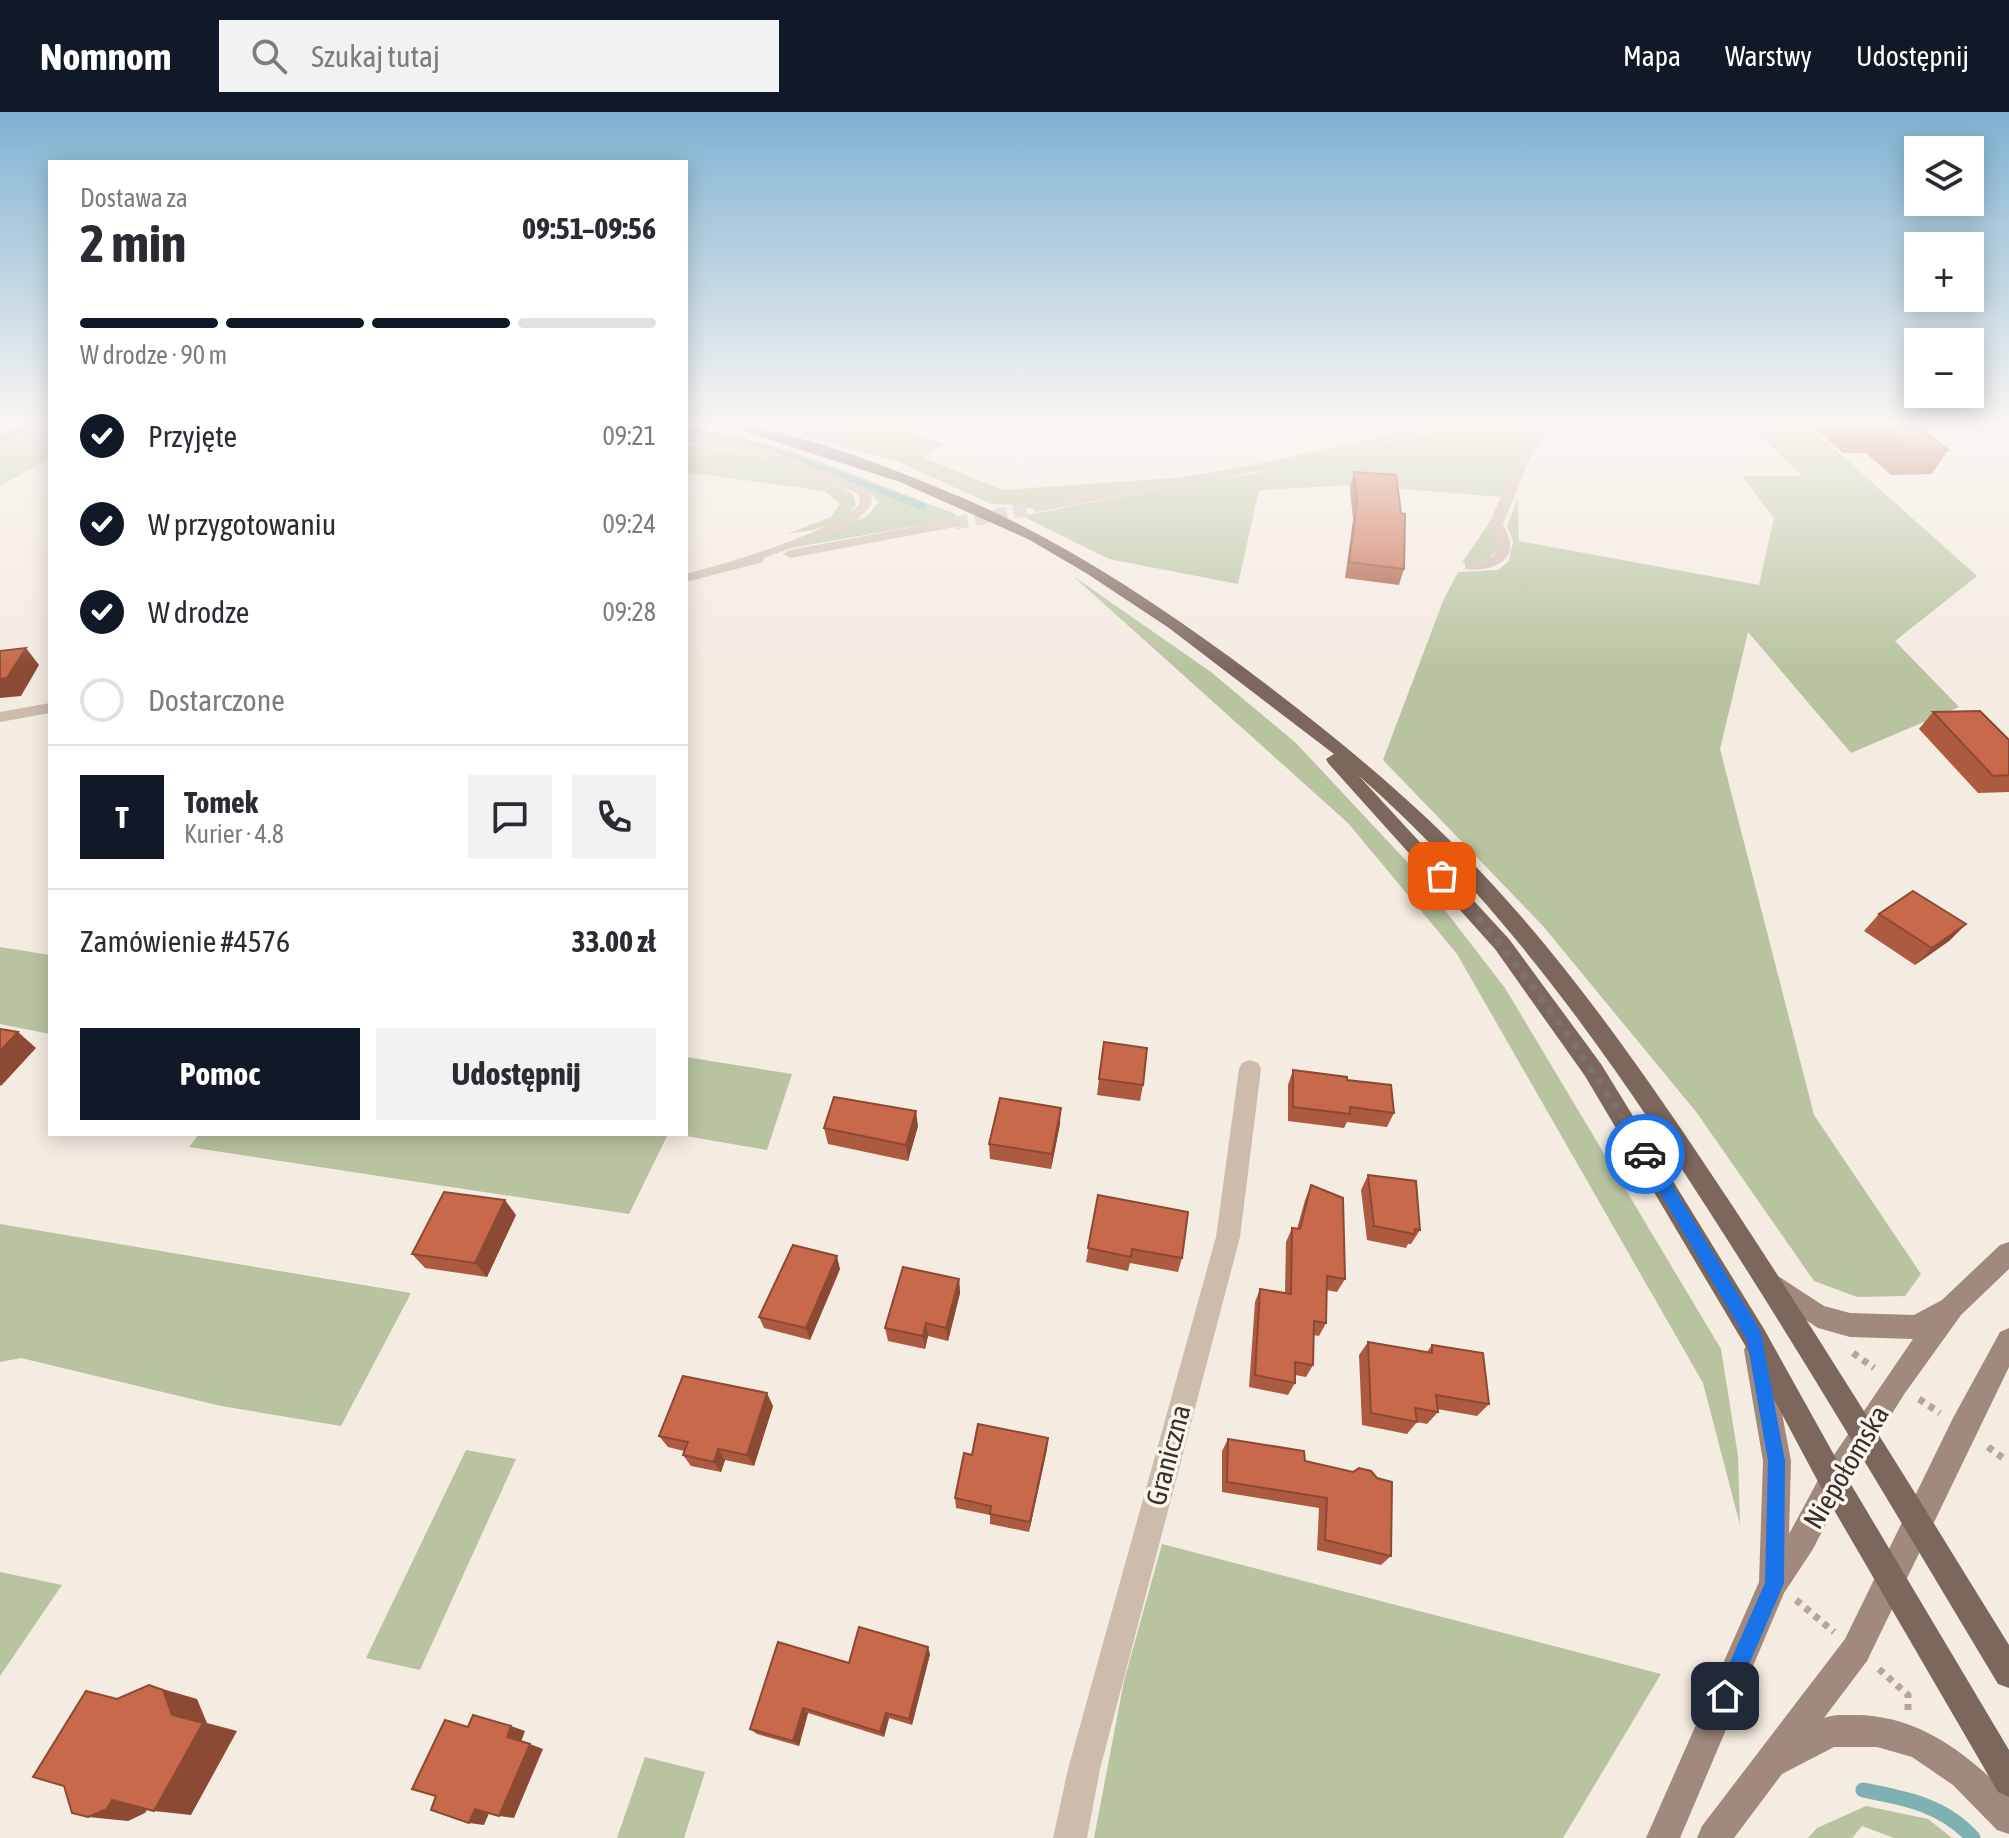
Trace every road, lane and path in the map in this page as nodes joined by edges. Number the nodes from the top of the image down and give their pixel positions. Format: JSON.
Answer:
{"nodes":[{"id":1,"x":864,"y":507,"type":"edge"},
{"id":2,"x":965,"y":507,"type":"edge"},
{"id":3,"x":1044,"y":507,"type":"edge"},
{"id":4,"x":1503,"y":507,"type":"edge"},
{"id":5,"x":1036,"y":508,"type":"tunnel mouth"},
{"id":6,"x":955,"y":523,"type":"tunnel mouth"},
{"id":7,"x":747,"y":560,"type":"junction"},
{"id":8,"x":1470,"y":566,"type":"dead end"},
{"id":9,"x":688,"y":577,"type":"edge"},
{"id":10,"x":1283,"y":703,"type":"junction"},
{"id":11,"x":48,"y":708,"type":"edge"},
{"id":12,"x":0,"y":717,"type":"edge"},
{"id":13,"x":1250,"y":1069,"type":"dead end"},
{"id":14,"x":2009,"y":1253,"type":"edge"},
{"id":15,"x":1768,"y":1281,"type":"junction"},
{"id":16,"x":1952,"y":1307,"type":"junction"},
{"id":17,"x":1755,"y":1338,"type":"junction"},
{"id":18,"x":2009,"y":1341,"type":"edge"},
{"id":19,"x":1919,"y":1399,"type":"dead end"},
{"id":20,"x":1942,"y":1415,"type":"dead end"},
{"id":21,"x":1865,"y":1434,"type":"junction"},
{"id":22,"x":1833,"y":1481,"type":"junction"},
{"id":23,"x":1917,"y":1522,"type":"junction"},
{"id":24,"x":1891,"y":1579,"type":"junction"},
{"id":25,"x":1774,"y":1583,"type":"junction"},
{"id":26,"x":1806,"y":1609,"type":"dead end"},
{"id":27,"x":1823,"y":1623,"type":"dead end"},
{"id":28,"x":2009,"y":1673,"type":"edge"},
{"id":29,"x":1892,"y":1681,"type":"dead end"},
{"id":30,"x":1908,"y":1718,"type":"dead end"},
{"id":31,"x":1773,"y":1763,"type":"junction"},
{"id":32,"x":2009,"y":1781,"type":"edge"},
{"id":33,"x":2009,"y":1818,"type":"edge"},
{"id":34,"x":1070,"y":1838,"type":"edge"},
{"id":35,"x":1663,"y":1838,"type":"edge"},
{"id":36,"x":1714,"y":1838,"type":"edge"}],
"edges":[{"from":1,"to":7,"type":"street"},
{"from":2,"to":10,"type":"main road"},
{"from":3,"to":5,"type":"street"},
{"from":4,"to":8,"type":"street"},
{"from":6,"to":7,"type":"street"},
{"from":7,"to":9,"type":"street"},
{"from":10,"to":15,"type":"main road"},
{"from":10,"to":17,"type":"main road"},
{"from":11,"to":12,"type":"street"},
{"from":13,"to":34,"type":"street","name":"Graniczna"},
{"from":14,"to":16,"type":"main road","name":"Niepołomska"},
{"from":15,"to":16,"type":"main road"},
{"from":15,"to":21,"type":"main road"},
{"from":16,"to":21,"type":"main road","name":"Niepołomska"},
{"from":17,"to":22,"type":"main road"},
{"from":17,"to":25,"type":"main road"},
{"from":18,"to":23,"type":"main road"},
{"from":19,"to":20,"type":"path"},
{"from":21,"to":22,"type":"main road","name":"Niepołomska"},
{"from":21,"to":23,"type":"main road"},
{"from":22,"to":24,"type":"main road"},
{"from":22,"to":25,"type":"main road","name":"Niepołomska"},
{"from":23,"to":24,"type":"main road"},
{"from":23,"to":28,"type":"main road"},
{"from":24,"to":31,"type":"main road"},
{"from":24,"to":32,"type":"main road"},
{"from":25,"to":35,"type":"main road","name":"Niepołomska"},
{"from":26,"to":27,"type":"path"},
{"from":29,"to":30,"type":"path"},
{"from":31,"to":33,"type":"main road"},
{"from":31,"to":36,"type":"main road"}]}
